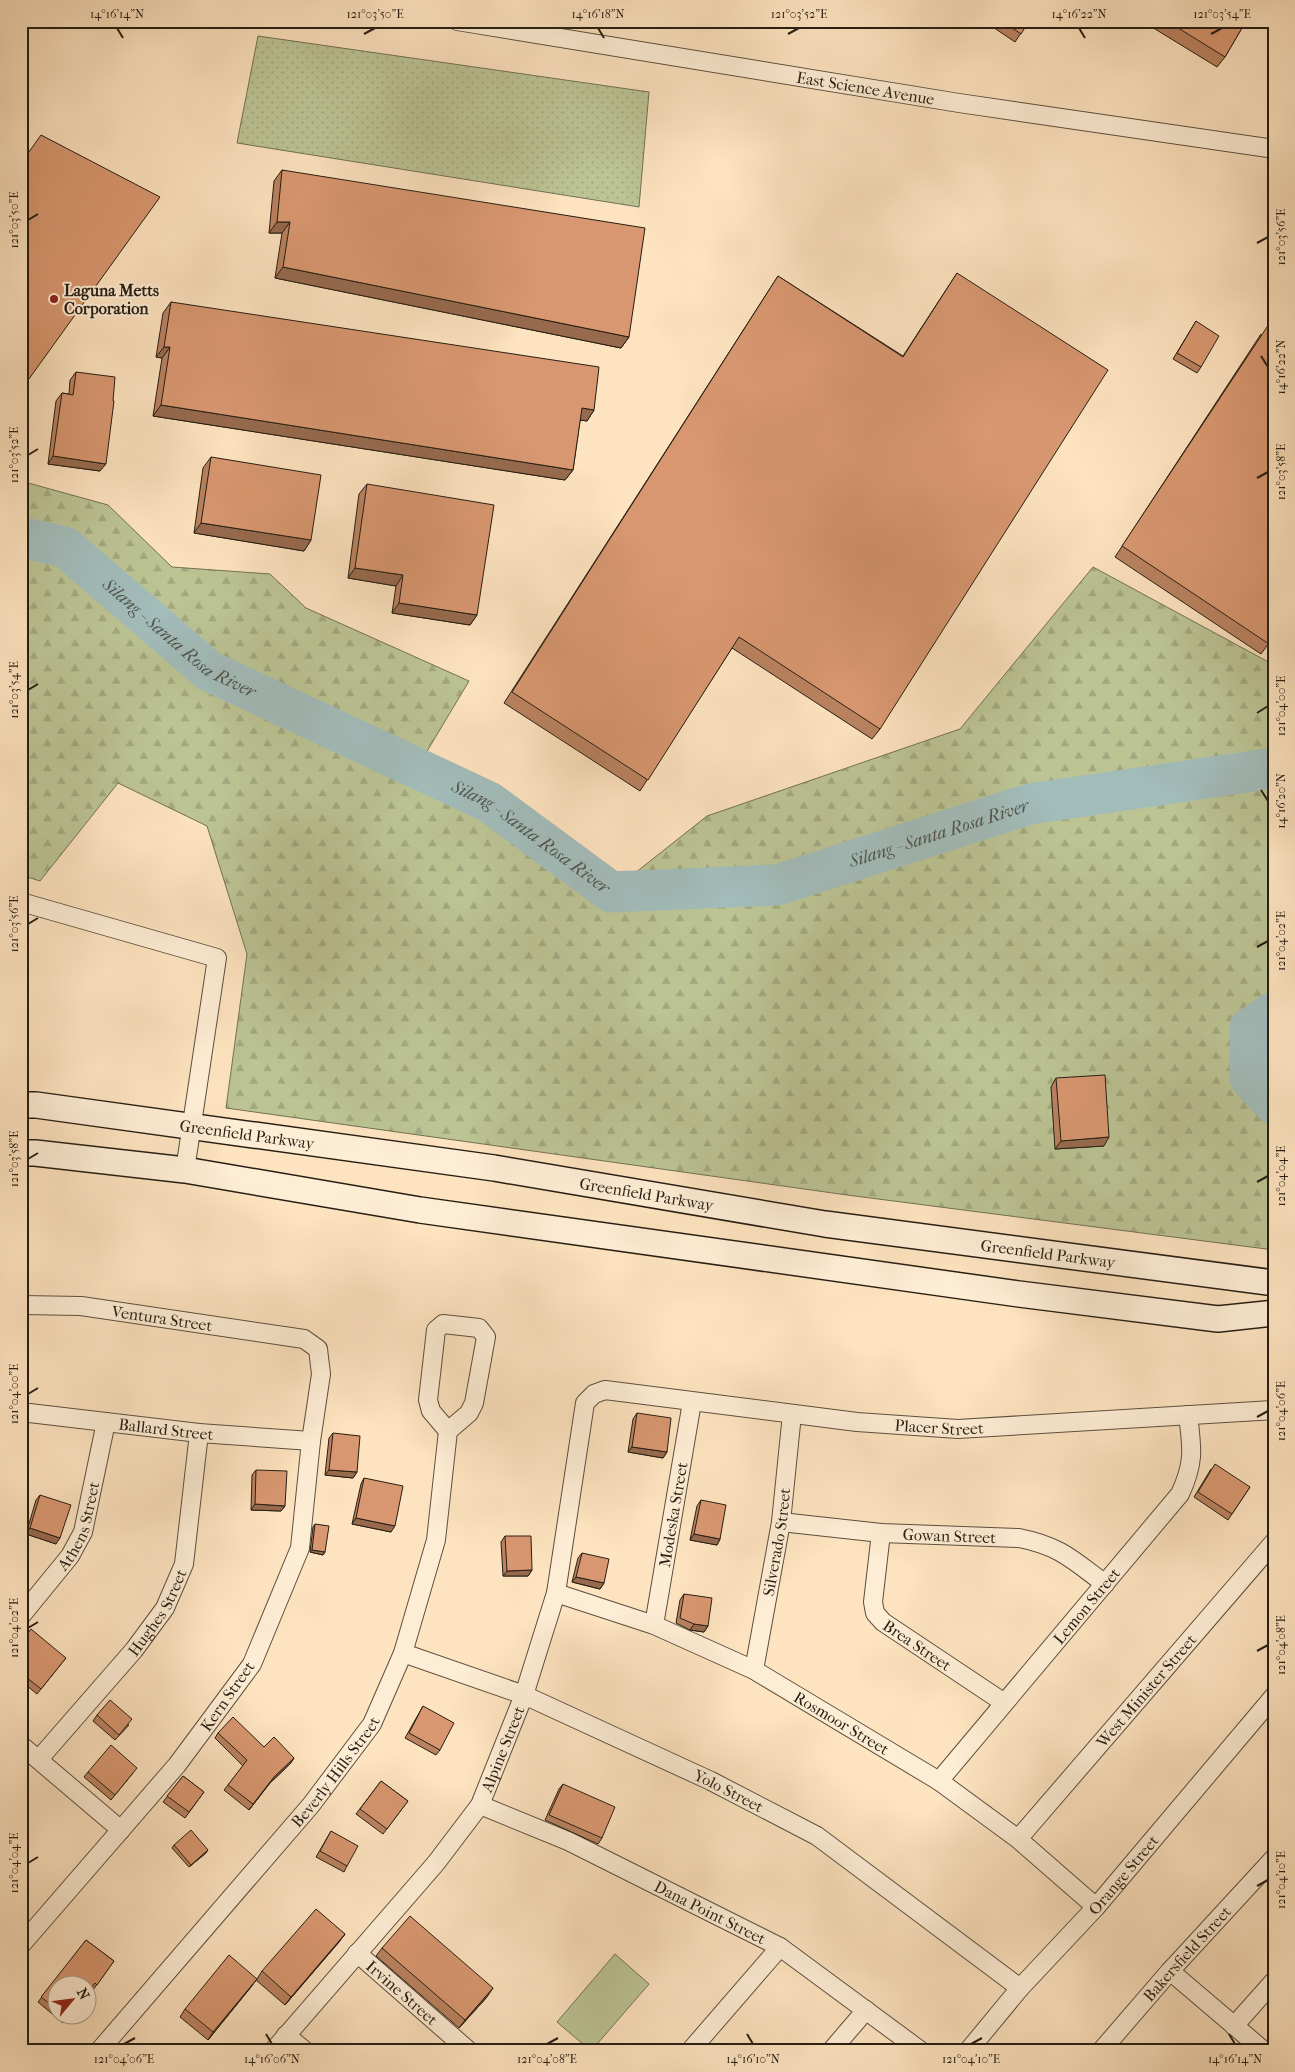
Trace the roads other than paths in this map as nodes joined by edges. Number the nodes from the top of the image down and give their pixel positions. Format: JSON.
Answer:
{"nodes":[{"id":1,"x":457,"y":21,"type":"edge"},
{"id":2,"x":1274,"y":149,"type":"edge"},
{"id":3,"x":21,"y":902,"type":"edge"},
{"id":4,"x":21,"y":1105,"type":"edge"},
{"id":5,"x":193,"y":1128,"type":"junction"},
{"id":6,"x":21,"y":1153,"type":"edge"},
{"id":7,"x":185,"y":1170,"type":"junction"},
{"id":8,"x":1274,"y":1283,"type":"edge"},
{"id":9,"x":21,"y":1305,"type":"edge"},
{"id":10,"x":1274,"y":1313,"type":"edge"},
{"id":11,"x":304,"y":1339,"type":"joint"},
{"id":12,"x":605,"y":1390,"type":"joint"},
{"id":13,"x":692,"y":1402,"type":"junction"},
{"id":14,"x":1274,"y":1410,"type":"edge"},
{"id":15,"x":21,"y":1412,"type":"edge"},
{"id":16,"x":792,"y":1414,"type":"junction"},
{"id":17,"x":1188,"y":1415,"type":"junction"},
{"id":18,"x":106,"y":1422,"type":"junction"},
{"id":19,"x":448,"y":1431,"type":"junction"},
{"id":20,"x":199,"y":1433,"type":"junction"},
{"id":21,"x":311,"y":1441,"type":"junction"},
{"id":22,"x":781,"y":1522,"type":"junction"},
{"id":23,"x":881,"y":1533,"type":"junction"},
{"id":24,"x":1274,"y":1542,"type":"edge"},
{"id":25,"x":1105,"y":1584,"type":"junction"},
{"id":26,"x":556,"y":1593,"type":"junction"},
{"id":27,"x":21,"y":1616,"type":"edge"},
{"id":28,"x":654,"y":1625,"type":"junction"},
{"id":29,"x":403,"y":1653,"type":"junction"},
{"id":30,"x":754,"y":1670,"type":"junction"},
{"id":31,"x":524,"y":1695,"type":"junction"},
{"id":32,"x":1274,"y":1696,"type":"edge"},
{"id":33,"x":1003,"y":1702,"type":"junction"},
{"id":34,"x":21,"y":1744,"type":"edge"},
{"id":35,"x":39,"y":1759,"type":"junction"},
{"id":36,"x":939,"y":1781,"type":"junction"},
{"id":37,"x":480,"y":1805,"type":"junction"},
{"id":38,"x":121,"y":1830,"type":"junction"},
{"id":39,"x":1018,"y":1839,"type":"junction"},
{"id":40,"x":1274,"y":1858,"type":"edge"},
{"id":41,"x":1096,"y":1907,"type":"junction"},
{"id":42,"x":22,"y":1942,"type":"edge"},
{"id":43,"x":780,"y":1947,"type":"junction"},
{"id":44,"x":358,"y":1953,"type":"junction"},
{"id":45,"x":1170,"y":1971,"type":"junction"},
{"id":46,"x":1274,"y":1981,"type":"edge"},
{"id":47,"x":1020,"y":1988,"type":"junction"},
{"id":48,"x":866,"y":2010,"type":"junction"},
{"id":49,"x":1234,"y":2026,"type":"junction"},
{"id":50,"x":286,"y":2035,"type":"junction"},
{"id":51,"x":1104,"y":2050,"type":"edge"},
{"id":52,"x":99,"y":2051,"type":"edge"},
{"id":53,"x":274,"y":2051,"type":"edge"},
{"id":54,"x":305,"y":2051,"type":"edge"},
{"id":55,"x":469,"y":2051,"type":"edge"},
{"id":56,"x":690,"y":2051,"type":"edge"},
{"id":57,"x":831,"y":2051,"type":"edge"},
{"id":58,"x":920,"y":2051,"type":"edge"},
{"id":59,"x":968,"y":2051,"type":"edge"},
{"id":60,"x":1264,"y":2051,"type":"edge"}],
"edges":[{"from":1,"to":2,"type":"street","name":"East Science Avenue"},
{"from":3,"to":5,"type":"street"},
{"from":4,"to":5,"type":"main road","name":"Greenfield Parkway"},
{"from":5,"to":7,"type":"street"},
{"from":5,"to":8,"type":"main road","name":"Greenfield Parkway"},
{"from":6,"to":7,"type":"main road"},
{"from":7,"to":10,"type":"main road"},
{"from":9,"to":11,"type":"street","name":"Ventura Street"},
{"from":11,"to":21,"type":"street","name":"Kern Street"},
{"from":12,"to":13,"type":"street","name":"Placer Street"},
{"from":12,"to":26,"type":"street","name":"Alpine Street"},
{"from":13,"to":16,"type":"street","name":"Placer Street"},
{"from":13,"to":28,"type":"street","name":"Modeska Street"},
{"from":14,"to":17,"type":"street","name":"Placer Street"},
{"from":15,"to":18,"type":"street","name":"Ballard Street"},
{"from":16,"to":17,"type":"street","name":"Placer Street"},
{"from":16,"to":22,"type":"street","name":"Silverado Street"},
{"from":17,"to":25,"type":"street","name":"Lemon Street"},
{"from":18,"to":20,"type":"street","name":"Ballard Street"},
{"from":18,"to":27,"type":"street","name":"Athens Street"},
{"from":19,"to":19,"type":"street"},
{"from":19,"to":29,"type":"street","name":"Beverly Hills Street"},
{"from":20,"to":21,"type":"street","name":"Ballard Street"},
{"from":20,"to":35,"type":"street","name":"Hughes Street"},
{"from":21,"to":38,"type":"street","name":"Kern Street"},
{"from":22,"to":23,"type":"street","name":"Gowan Street"},
{"from":22,"to":30,"type":"street","name":"Silverado Street"},
{"from":23,"to":25,"type":"street","name":"Gowan Street"},
{"from":23,"to":33,"type":"street","name":"Brea Street"},
{"from":24,"to":39,"type":"street","name":"West Minister Street"},
{"from":25,"to":33,"type":"street","name":"Lemon Street"},
{"from":26,"to":28,"type":"street","name":"Rosmoor Street"},
{"from":26,"to":31,"type":"street","name":"Alpine Street"},
{"from":28,"to":30,"type":"street","name":"Rosmoor Street"},
{"from":29,"to":31,"type":"street","name":"Yolo Street"},
{"from":29,"to":52,"type":"street","name":"Beverly Hills Street"},
{"from":30,"to":36,"type":"street","name":"Rosmoor Street"},
{"from":31,"to":37,"type":"street","name":"Alpine Street"},
{"from":31,"to":47,"type":"street","name":"Yolo Street"},
{"from":32,"to":41,"type":"street","name":"Orange Street"},
{"from":33,"to":36,"type":"street","name":"Lemon Street"},
{"from":34,"to":35,"type":"street"},
{"from":35,"to":38,"type":"street"},
{"from":36,"to":39,"type":"street","name":"Rosmoor Street"},
{"from":37,"to":43,"type":"street","name":"Dana Point Street"},
{"from":37,"to":44,"type":"street","name":"Alpine Street"},
{"from":38,"to":42,"type":"street","name":"Kern Street"},
{"from":39,"to":41,"type":"street","name":"Rosmoor Street"},
{"from":40,"to":45,"type":"street","name":"Bakersfield Street"},
{"from":41,"to":47,"type":"street","name":"Orange Street"},
{"from":43,"to":48,"type":"street","name":"Dana Point Street"},
{"from":43,"to":56,"type":"street"},
{"from":44,"to":50,"type":"street","name":"Alpine Street"},
{"from":44,"to":55,"type":"street","name":"Irvine Street"},
{"from":45,"to":49,"type":"street"},
{"from":45,"to":51,"type":"street","name":"Bakersfield Street"},
{"from":46,"to":49,"type":"street"},
{"from":47,"to":59,"type":"street","name":"Orange Street"},
{"from":48,"to":57,"type":"street"},
{"from":48,"to":58,"type":"street","name":"Dana Point Street"},
{"from":49,"to":60,"type":"street"},
{"from":50,"to":53,"type":"street","name":"Alpine Street"},
{"from":50,"to":54,"type":"street"}]}
